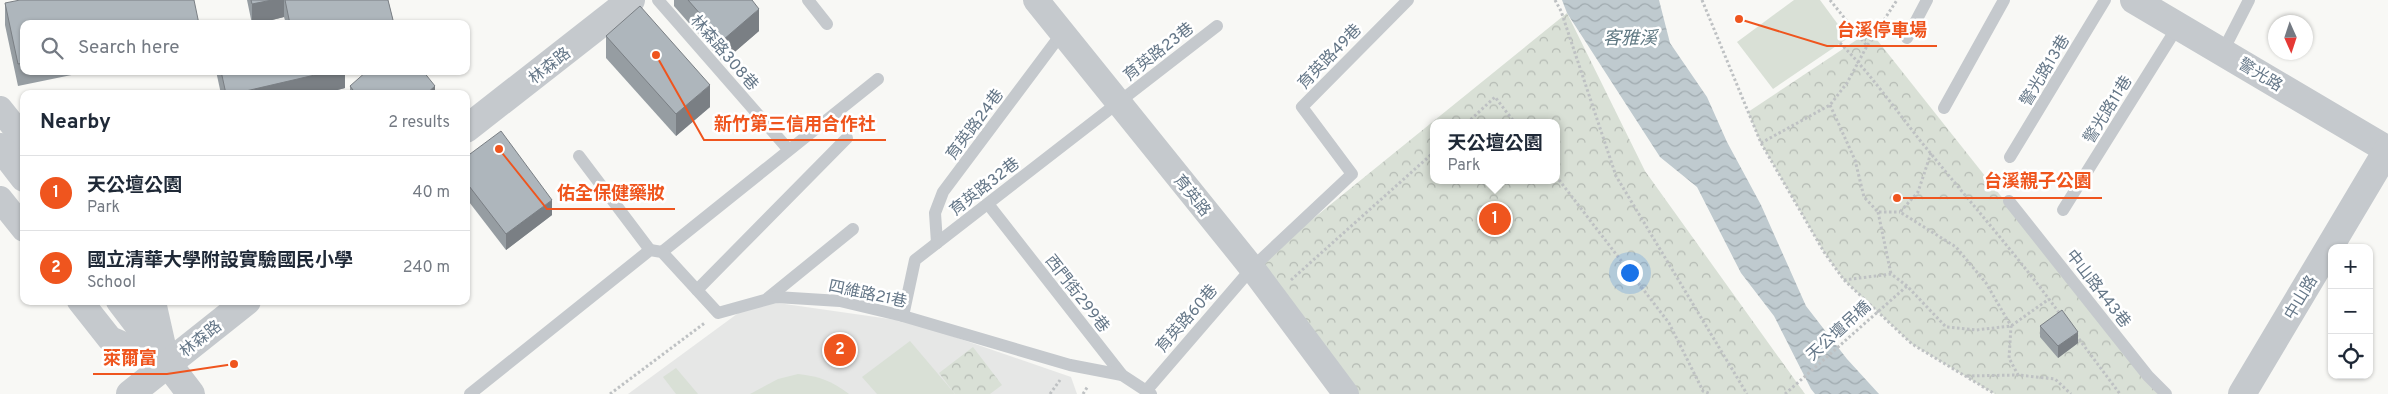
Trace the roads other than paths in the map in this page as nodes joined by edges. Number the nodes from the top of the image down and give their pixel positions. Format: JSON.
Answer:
{"nodes":[{"id":1,"x":631,"y":0,"type":"edge"},
{"id":2,"x":658,"y":0,"type":"edge"},
{"id":3,"x":808,"y":0,"type":"edge"},
{"id":4,"x":1408,"y":0,"type":"edge"},
{"id":5,"x":1927,"y":0,"type":"edge"},
{"id":6,"x":2004,"y":0,"type":"edge"},
{"id":7,"x":2105,"y":0,"type":"edge"},
{"id":8,"x":2134,"y":0,"type":"edge"},
{"id":9,"x":2249,"y":0,"type":"edge"},
{"id":10,"x":1040,"y":2,"type":"edge"},
{"id":11,"x":827,"y":24,"type":"dead end"},
{"id":12,"x":1217,"y":26,"type":"dead end"},
{"id":13,"x":2178,"y":26,"type":"junction"},
{"id":14,"x":1062,"y":33,"type":"junction"},
{"id":15,"x":1907,"y":38,"type":"dead end"},
{"id":16,"x":2223,"y":51,"type":"junction"},
{"id":17,"x":878,"y":79,"type":"dead end"},
{"id":18,"x":1119,"y":103,"type":"junction"},
{"id":19,"x":1944,"y":108,"type":"dead end"},
{"id":20,"x":0,"y":109,"type":"edge"},
{"id":21,"x":470,"y":127,"type":"edge"},
{"id":22,"x":20,"y":135,"type":"edge"},
{"id":23,"x":847,"y":138,"type":"dead end"},
{"id":24,"x":0,"y":147,"type":"edge"},
{"id":25,"x":788,"y":149,"type":"junction"},
{"id":26,"x":2388,"y":150,"type":"edge"},
{"id":27,"x":579,"y":156,"type":"dead end"},
{"id":28,"x":2010,"y":156,"type":"dead end"},
{"id":29,"x":20,"y":173,"type":"edge"},
{"id":30,"x":0,"y":199,"type":"edge"},
{"id":31,"x":2009,"y":201,"type":"dead end"},
{"id":32,"x":988,"y":204,"type":"junction"},
{"id":33,"x":2063,"y":210,"type":"dead end"},
{"id":34,"x":20,"y":224,"type":"edge"},
{"id":35,"x":853,"y":228,"type":"dead end"},
{"id":36,"x":937,"y":243,"type":"junction"},
{"id":37,"x":656,"y":251,"type":"junction"},
{"id":38,"x":1252,"y":268,"type":"junction"},
{"id":39,"x":697,"y":290,"type":"junction"},
{"id":40,"x":767,"y":298,"type":"junction"},
{"id":41,"x":83,"y":305,"type":"edge"},
{"id":42,"x":133,"y":305,"type":"edge"},
{"id":43,"x":242,"y":305,"type":"edge"},
{"id":44,"x":903,"y":316,"type":"junction"},
{"id":45,"x":167,"y":364,"type":"junction"},
{"id":46,"x":1122,"y":375,"type":"junction"},
{"id":47,"x":1148,"y":392,"type":"edge"},
{"id":48,"x":130,"y":394,"type":"edge"},
{"id":49,"x":191,"y":394,"type":"edge"},
{"id":50,"x":470,"y":394,"type":"edge"},
{"id":51,"x":1346,"y":394,"type":"edge"},
{"id":52,"x":2166,"y":394,"type":"edge"},
{"id":53,"x":2242,"y":394,"type":"edge"}],
"edges":[{"from":1,"to":21,"type":"street","name":"林森路"},
{"from":2,"to":25,"type":"lane","name":"林森路308巷"},
{"from":3,"to":11,"type":"lane"},
{"from":4,"to":38,"type":"lane","name":"育英路49巷"},
{"from":5,"to":15,"type":"lane"},
{"from":6,"to":19,"type":"lane"},
{"from":7,"to":28,"type":"lane","name":"警光路13巷"},
{"from":8,"to":13,"type":"street","name":"警光路"},
{"from":9,"to":16,"type":"lane"},
{"from":10,"to":14,"type":"street","name":"育英路"},
{"from":12,"to":18,"type":"lane","name":"育英路23巷"},
{"from":13,"to":16,"type":"street","name":"警光路"},
{"from":13,"to":33,"type":"lane","name":"警光路11巷"},
{"from":14,"to":18,"type":"street","name":"育英路"},
{"from":14,"to":36,"type":"lane","name":"育英路24巷"},
{"from":16,"to":26,"type":"street","name":"警光路"},
{"from":17,"to":25,"type":"lane"},
{"from":18,"to":32,"type":"lane","name":"育英路32巷"},
{"from":18,"to":38,"type":"street","name":"育英路"},
{"from":20,"to":22,"type":"street"},
{"from":23,"to":39,"type":"lane"},
{"from":24,"to":29,"type":"street"},
{"from":25,"to":37,"type":"lane"},
{"from":26,"to":53,"type":"street","name":"中山路"},
{"from":27,"to":37,"type":"lane"},
{"from":30,"to":34,"type":"street"},
{"from":31,"to":52,"type":"lane","name":"中山路443巷"},
{"from":32,"to":36,"type":"lane","name":"育英路32巷"},
{"from":32,"to":46,"type":"lane","name":"西門街299巷"},
{"from":35,"to":40,"type":"lane"},
{"from":36,"to":44,"type":"lane","name":"育英路32巷"},
{"from":37,"to":39,"type":"lane"},
{"from":37,"to":50,"type":"lane"},
{"from":38,"to":47,"type":"lane","name":"育英路60巷"},
{"from":38,"to":51,"type":"street","name":"育英路"},
{"from":39,"to":40,"type":"lane","name":"四維路21巷"},
{"from":40,"to":44,"type":"lane","name":"四維路21巷"},
{"from":41,"to":45,"type":"street"},
{"from":42,"to":45,"type":"street"},
{"from":43,"to":45,"type":"street","name":"林森路"},
{"from":44,"to":46,"type":"lane","name":"四維路21巷"},
{"from":45,"to":48,"type":"street","name":"林森路"},
{"from":45,"to":49,"type":"street"},
{"from":46,"to":47,"type":"lane","name":"西門街299巷"}]}
